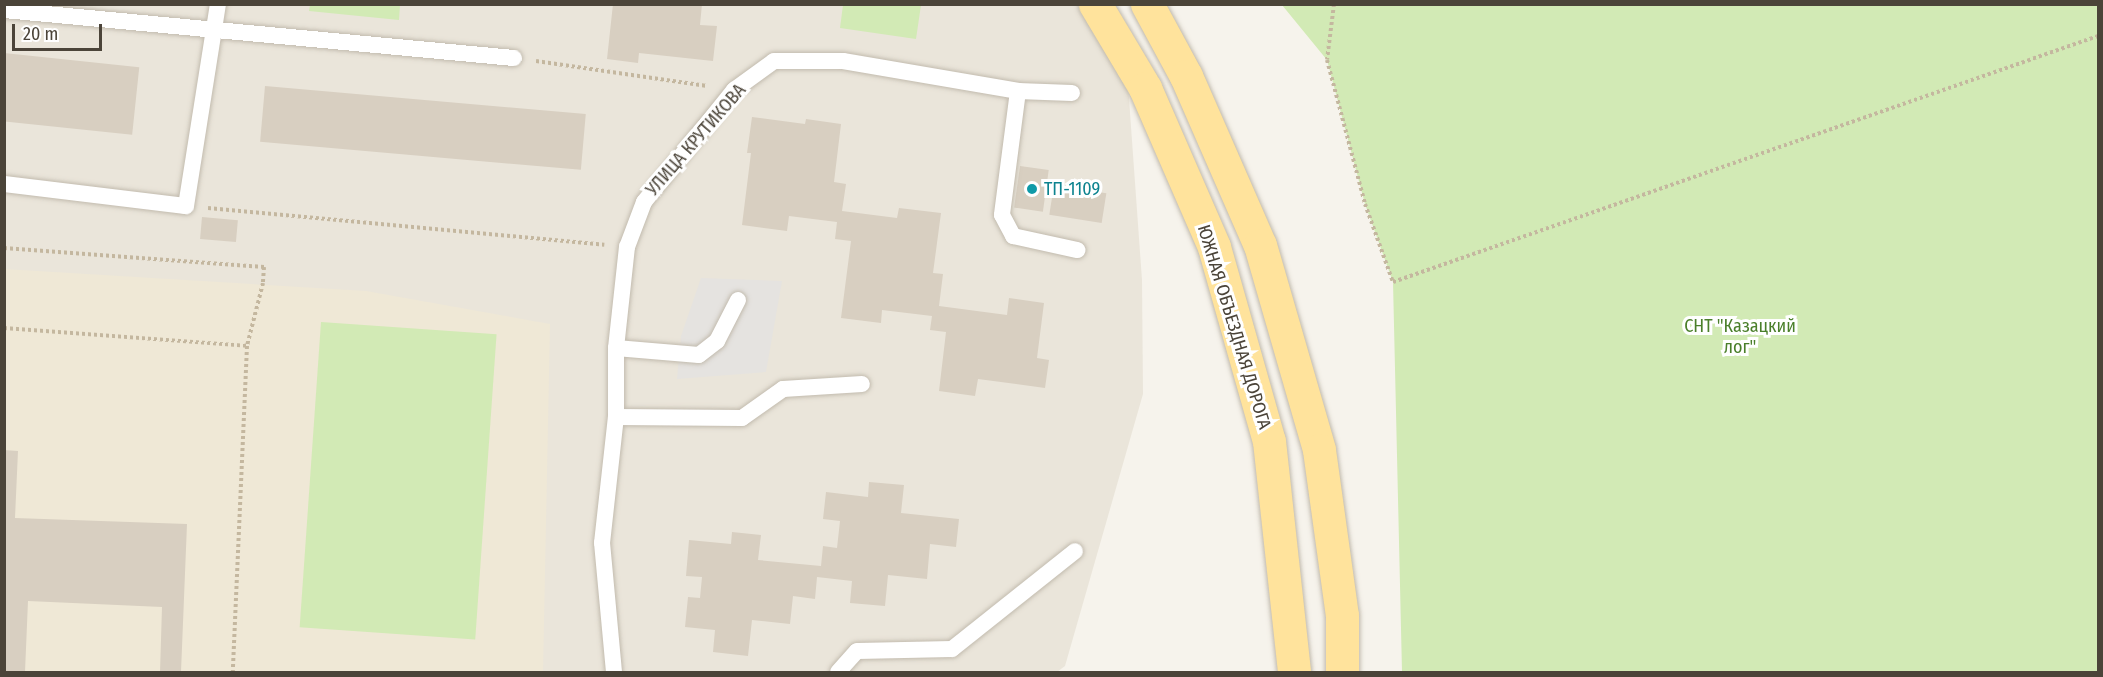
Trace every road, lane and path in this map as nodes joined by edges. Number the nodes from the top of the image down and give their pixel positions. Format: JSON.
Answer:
{"nodes":[{"id":1,"x":218,"y":4,"type":"edge"},
{"id":2,"x":1095,"y":4,"type":"edge"},
{"id":3,"x":1147,"y":4,"type":"edge"},
{"id":4,"x":1334,"y":4,"type":"edge"},
{"id":5,"x":4,"y":10,"type":"edge"},
{"id":6,"x":214,"y":32,"type":"junction"},
{"id":7,"x":2098,"y":36,"type":"edge"},
{"id":8,"x":514,"y":58,"type":"joint"},
{"id":9,"x":734,"y":90,"type":"junction"},
{"id":10,"x":1018,"y":91,"type":"junction"},
{"id":11,"x":1072,"y":93,"type":"dead end"},
{"id":12,"x":4,"y":184,"type":"edge"},
{"id":13,"x":186,"y":206,"type":"junction"},
{"id":14,"x":627,"y":247,"type":"junction"},
{"id":15,"x":4,"y":248,"type":"edge"},
{"id":16,"x":1077,"y":250,"type":"dead end"},
{"id":17,"x":738,"y":300,"type":"dead end"},
{"id":18,"x":4,"y":328,"type":"edge"},
{"id":19,"x":248,"y":346,"type":"junction"},
{"id":20,"x":616,"y":348,"type":"junction"},
{"id":21,"x":862,"y":384,"type":"dead end"},
{"id":22,"x":616,"y":417,"type":"junction"},
{"id":23,"x":1075,"y":551,"type":"dead end"},
{"id":24,"x":233,"y":672,"type":"edge"},
{"id":25,"x":614,"y":672,"type":"edge"},
{"id":26,"x":838,"y":672,"type":"edge"},
{"id":27,"x":1294,"y":672,"type":"edge"},
{"id":28,"x":1342,"y":672,"type":"edge"}],
"edges":[{"from":1,"to":6,"type":"lane"},
{"from":2,"to":27,"type":"main road","name":"ЮЖНАЯ ОБЪЕЗДНАЯ ДОРОГА"},
{"from":3,"to":28,"type":"main road"},
{"from":4,"to":7,"type":"path"},
{"from":5,"to":6,"type":"lane"},
{"from":6,"to":8,"type":"lane"},
{"from":6,"to":13,"type":"lane"},
{"from":8,"to":9,"type":"path"},
{"from":9,"to":10,"type":"lane","name":"УЛИЦА КРУТИКОВА"},
{"from":9,"to":14,"type":"lane","name":"УЛИЦА КРУТИКОВА"},
{"from":10,"to":11,"type":"lane","name":"УЛИЦА КРУТИКОВА"},
{"from":10,"to":16,"type":"lane"},
{"from":12,"to":13,"type":"lane"},
{"from":13,"to":14,"type":"path"},
{"from":14,"to":20,"type":"lane","name":"УЛИЦА КРУТИКОВА"},
{"from":15,"to":19,"type":"path"},
{"from":17,"to":20,"type":"lane"},
{"from":18,"to":19,"type":"path"},
{"from":19,"to":24,"type":"path"},
{"from":20,"to":22,"type":"lane","name":"УЛИЦА КРУТИКОВА"},
{"from":21,"to":22,"type":"lane"},
{"from":22,"to":25,"type":"lane","name":"УЛИЦА КРУТИКОВА"},
{"from":23,"to":26,"type":"lane"}]}
